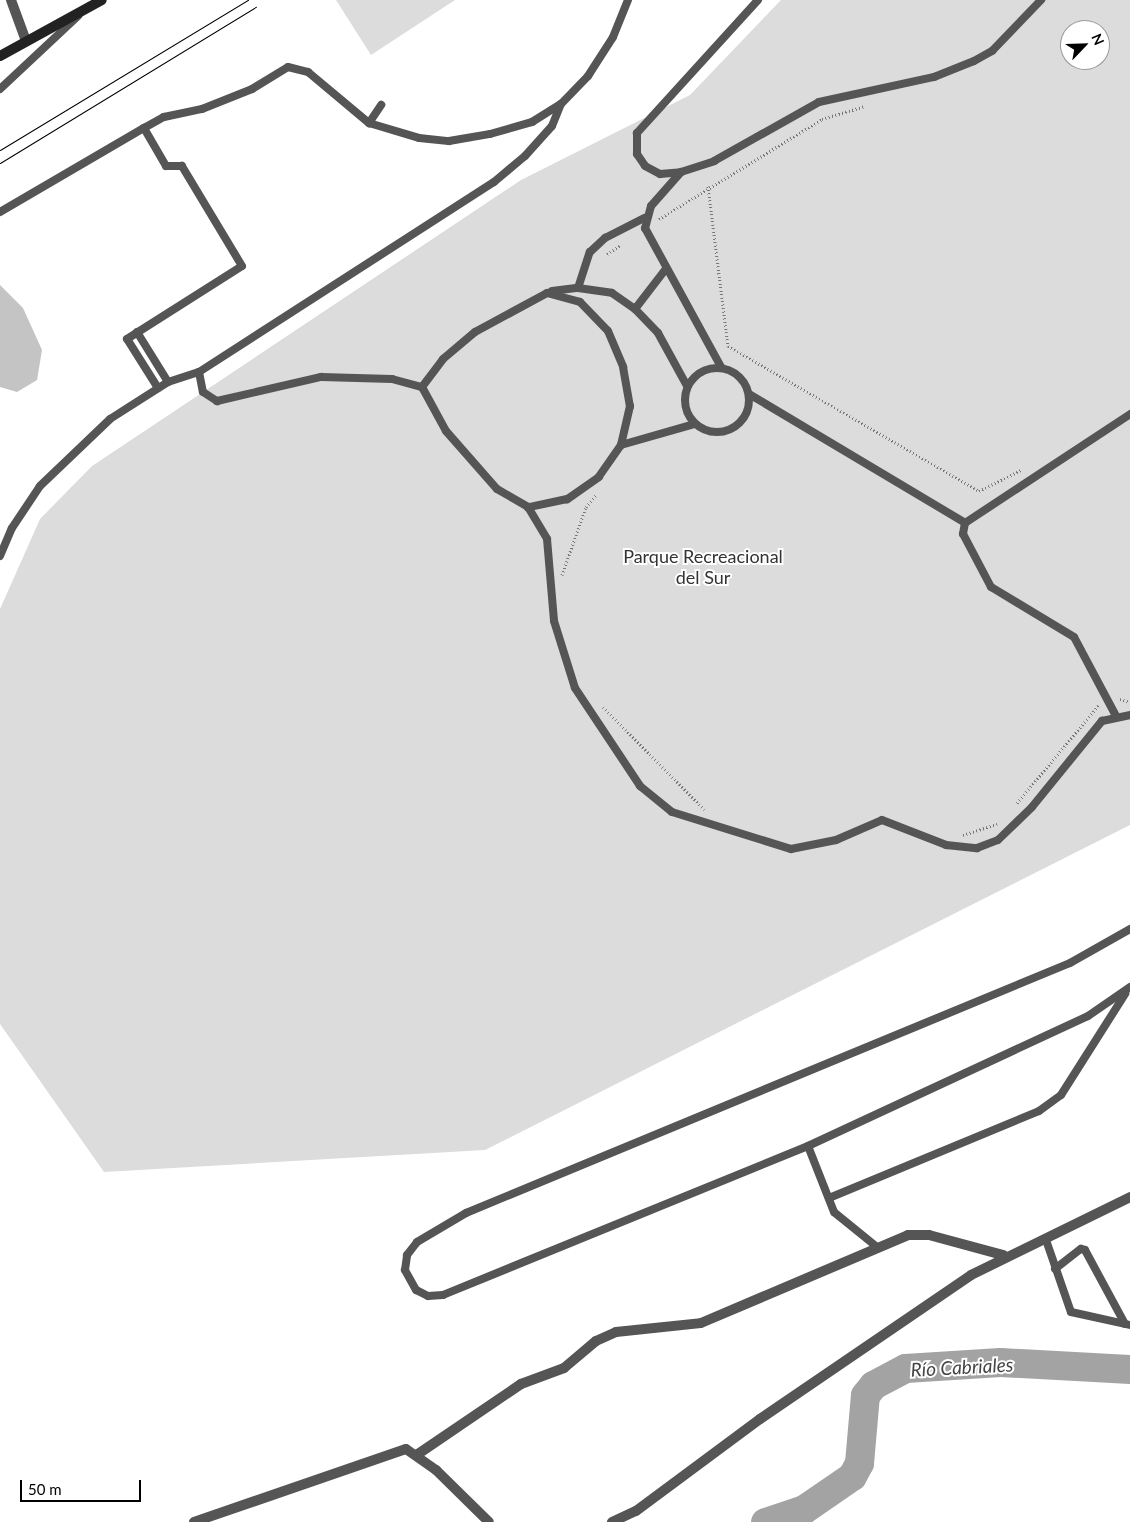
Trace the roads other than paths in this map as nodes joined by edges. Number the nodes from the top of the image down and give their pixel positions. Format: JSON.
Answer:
{"nodes":[{"id":1,"x":11,"y":0,"type":"edge"},
{"id":2,"x":102,"y":0,"type":"edge"},
{"id":3,"x":628,"y":0,"type":"edge"},
{"id":4,"x":758,"y":0,"type":"edge"},
{"id":5,"x":1041,"y":0,"type":"edge"},
{"id":6,"x":85,"y":10,"type":"junction"},
{"id":7,"x":26,"y":41,"type":"junction"},
{"id":8,"x":0,"y":56,"type":"edge"},
{"id":9,"x":0,"y":89,"type":"edge"},
{"id":10,"x":561,"y":104,"type":"junction"},
{"id":11,"x":381,"y":105,"type":"dead end"},
{"id":12,"x":369,"y":123,"type":"junction"},
{"id":13,"x":144,"y":128,"type":"junction"},
{"id":14,"x":681,"y":172,"type":"junction"},
{"id":15,"x":0,"y":212,"type":"edge"},
{"id":16,"x":644,"y":218,"type":"junction"},
{"id":17,"x":665,"y":270,"type":"junction"},
{"id":18,"x":578,"y":288,"type":"junction"},
{"id":19,"x":548,"y":293,"type":"junction"},
{"id":20,"x":635,"y":309,"type":"junction"},
{"id":21,"x":137,"y":332,"type":"junction"},
{"id":22,"x":721,"y":367,"type":"junction"},
{"id":23,"x":198,"y":372,"type":"junction"},
{"id":24,"x":168,"y":382,"type":"junction"},
{"id":25,"x":687,"y":386,"type":"junction"},
{"id":26,"x":422,"y":387,"type":"junction"},
{"id":27,"x":158,"y":388,"type":"junction"},
{"id":28,"x":749,"y":394,"type":"junction"},
{"id":29,"x":1130,"y":414,"type":"edge"},
{"id":30,"x":694,"y":424,"type":"junction"},
{"id":31,"x":621,"y":445,"type":"junction"},
{"id":32,"x":528,"y":508,"type":"junction"},
{"id":33,"x":965,"y":523,"type":"junction"},
{"id":34,"x":0,"y":556,"type":"edge"},
{"id":35,"x":1130,"y":715,"type":"edge"},
{"id":36,"x":1116,"y":716,"type":"junction"},
{"id":37,"x":1130,"y":929,"type":"edge"},
{"id":38,"x":1128,"y":991,"type":"edge"},
{"id":39,"x":808,"y":1146,"type":"junction"},
{"id":40,"x":1130,"y":1197,"type":"edge"},
{"id":41,"x":828,"y":1198,"type":"junction"},
{"id":42,"x":1046,"y":1240,"type":"junction"},
{"id":43,"x":877,"y":1247,"type":"junction"},
{"id":44,"x":1003,"y":1255,"type":"junction"},
{"id":45,"x":1055,"y":1269,"type":"junction"},
{"id":46,"x":1127,"y":1324,"type":"edge"},
{"id":47,"x":418,"y":1454,"type":"junction"},
{"id":48,"x":194,"y":1522,"type":"edge"},
{"id":49,"x":489,"y":1522,"type":"edge"},
{"id":50,"x":612,"y":1522,"type":"edge"}],
"edges":[{"from":1,"to":7,"type":"street"},
{"from":2,"to":6,"type":"street"},
{"from":3,"to":10,"type":"lane"},
{"from":4,"to":14,"type":"lane"},
{"from":5,"to":14,"type":"lane"},
{"from":6,"to":7,"type":"street"},
{"from":6,"to":9,"type":"lane"},
{"from":7,"to":8,"type":"street"},
{"from":10,"to":12,"type":"lane"},
{"from":10,"to":23,"type":"lane"},
{"from":11,"to":12,"type":"lane"},
{"from":12,"to":13,"type":"lane"},
{"from":13,"to":15,"type":"lane"},
{"from":13,"to":21,"type":"lane"},
{"from":14,"to":16,"type":"lane"},
{"from":16,"to":17,"type":"lane"},
{"from":16,"to":18,"type":"lane"},
{"from":17,"to":20,"type":"lane"},
{"from":17,"to":22,"type":"lane"},
{"from":18,"to":19,"type":"lane"},
{"from":18,"to":20,"type":"lane"},
{"from":19,"to":26,"type":"lane"},
{"from":19,"to":31,"type":"lane"},
{"from":20,"to":25,"type":"lane"},
{"from":21,"to":24,"type":"lane"},
{"from":21,"to":27,"type":"lane"},
{"from":22,"to":25,"type":"lane"},
{"from":22,"to":28,"type":"lane"},
{"from":23,"to":24,"type":"lane"},
{"from":23,"to":26,"type":"lane"},
{"from":24,"to":27,"type":"lane"},
{"from":25,"to":30,"type":"lane"},
{"from":26,"to":32,"type":"lane"},
{"from":27,"to":34,"type":"lane"},
{"from":28,"to":30,"type":"lane"},
{"from":28,"to":33,"type":"lane"},
{"from":29,"to":33,"type":"lane"},
{"from":30,"to":31,"type":"lane"},
{"from":31,"to":32,"type":"lane"},
{"from":32,"to":36,"type":"lane"},
{"from":33,"to":36,"type":"lane"},
{"from":35,"to":36,"type":"lane"},
{"from":37,"to":39,"type":"lane"},
{"from":38,"to":39,"type":"lane"},
{"from":38,"to":41,"type":"lane"},
{"from":39,"to":41,"type":"lane"},
{"from":40,"to":42,"type":"street"},
{"from":41,"to":43,"type":"lane"},
{"from":42,"to":44,"type":"street"},
{"from":42,"to":45,"type":"lane"},
{"from":43,"to":44,"type":"street"},
{"from":43,"to":47,"type":"street"},
{"from":44,"to":50,"type":"street"},
{"from":45,"to":46,"type":"lane"},
{"from":45,"to":46,"type":"lane"},
{"from":47,"to":48,"type":"street"},
{"from":47,"to":49,"type":"street"}]}
